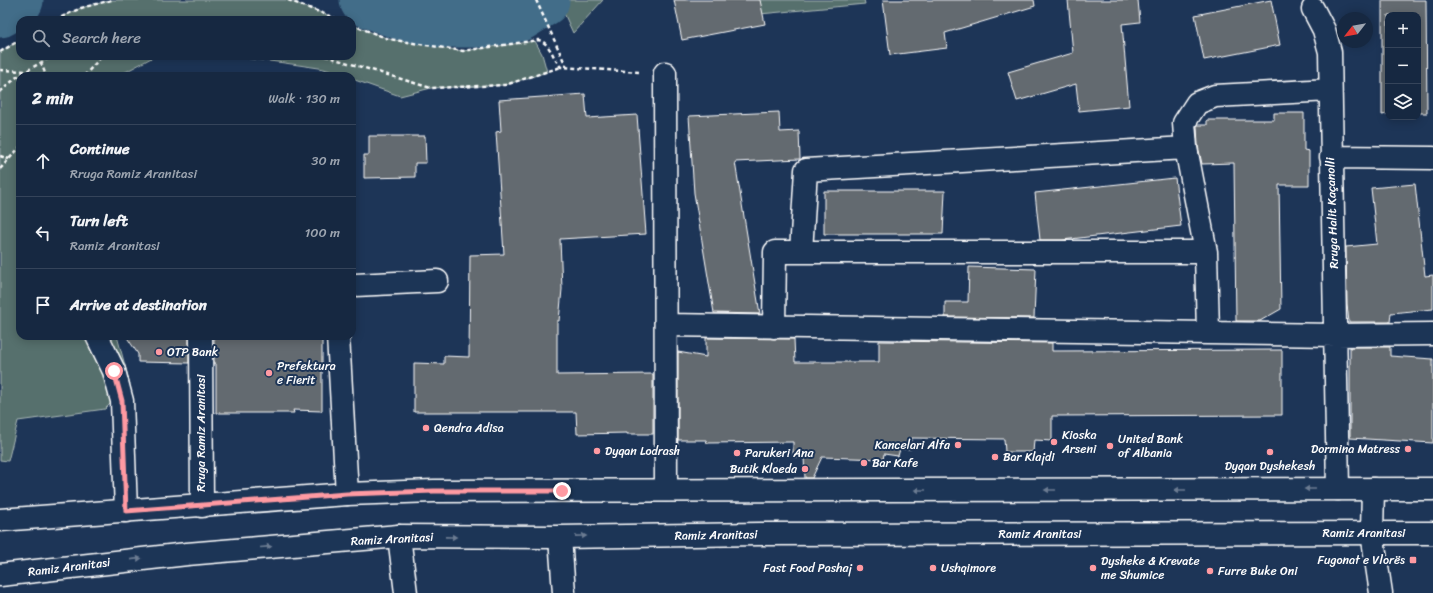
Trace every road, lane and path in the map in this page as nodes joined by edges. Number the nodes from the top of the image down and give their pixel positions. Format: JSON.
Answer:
{"nodes":[{"id":1,"x":112,"y":0,"type":"edge"},
{"id":2,"x":288,"y":0,"type":"edge"},
{"id":3,"x":536,"y":0,"type":"edge"},
{"id":4,"x":1315,"y":3,"type":"edge"},
{"id":5,"x":64,"y":16,"type":"edge"},
{"id":6,"x":330,"y":16,"type":"edge"},
{"id":7,"x":356,"y":27,"type":"edge"},
{"id":8,"x":16,"y":42,"type":"edge"},
{"id":9,"x":0,"y":52,"type":"edge"},
{"id":10,"x":45,"y":60,"type":"edge"},
{"id":11,"x":98,"y":60,"type":"edge"},
{"id":12,"x":338,"y":60,"type":"edge"},
{"id":13,"x":41,"y":62,"type":"junction"},
{"id":14,"x":561,"y":67,"type":"junction"},
{"id":15,"x":567,"y":68,"type":"junction"},
{"id":16,"x":0,"y":70,"type":"edge"},
{"id":17,"x":27,"y":71,"type":"joint"},
{"id":18,"x":45,"y":72,"type":"edge"},
{"id":19,"x":88,"y":72,"type":"edge"},
{"id":20,"x":665,"y":73,"type":"joint"},
{"id":21,"x":16,"y":78,"type":"edge"},
{"id":22,"x":1330,"y":90,"type":"junction"},
{"id":23,"x":0,"y":92,"type":"edge"},
{"id":24,"x":1186,"y":148,"type":"junction"},
{"id":25,"x":16,"y":151,"type":"edge"},
{"id":26,"x":0,"y":156,"type":"edge"},
{"id":27,"x":1331,"y":157,"type":"junction"},
{"id":28,"x":1433,"y":158,"type":"edge"},
{"id":29,"x":9,"y":159,"type":"junction"},
{"id":30,"x":0,"y":169,"type":"edge"},
{"id":31,"x":800,"y":252,"type":"junction"},
{"id":32,"x":1206,"y":252,"type":"junction"},
{"id":33,"x":437,"y":280,"type":"dead end"},
{"id":34,"x":356,"y":285,"type":"edge"},
{"id":35,"x":666,"y":325,"type":"junction"},
{"id":36,"x":774,"y":326,"type":"junction"},
{"id":37,"x":1208,"y":333,"type":"junction"},
{"id":38,"x":1433,"y":334,"type":"edge"},
{"id":39,"x":1336,"y":335,"type":"junction"},
{"id":40,"x":99,"y":340,"type":"edge"},
{"id":41,"x":200,"y":340,"type":"edge"},
{"id":42,"x":338,"y":340,"type":"edge"},
{"id":43,"x":1338,"y":489,"type":"junction"},
{"id":44,"x":1373,"y":489,"type":"junction"},
{"id":45,"x":1433,"y":489,"type":"edge"},
{"id":46,"x":666,"y":490,"type":"junction"},
{"id":47,"x":347,"y":494,"type":"junction"},
{"id":48,"x":202,"y":506,"type":"junction"},
{"id":49,"x":126,"y":511,"type":"junction"},
{"id":50,"x":0,"y":520,"type":"edge"},
{"id":51,"x":1372,"y":533,"type":"junction"},
{"id":52,"x":1433,"y":533,"type":"edge"},
{"id":53,"x":399,"y":536,"type":"junction"},
{"id":54,"x":560,"y":537,"type":"junction"},
{"id":55,"x":0,"y":575,"type":"edge"},
{"id":56,"x":406,"y":593,"type":"edge"},
{"id":57,"x":564,"y":593,"type":"edge"},
{"id":58,"x":1381,"y":593,"type":"edge"}],
"edges":[{"from":1,"to":5,"type":"path"},
{"from":2,"to":6,"type":"path"},
{"from":3,"to":15,"type":"path"},
{"from":4,"to":22,"type":"street","name":"Rruga Halit Kaçanolli"},
{"from":7,"to":14,"type":"path"},
{"from":8,"to":9,"type":"path"},
{"from":10,"to":13,"type":"path"},
{"from":11,"to":19,"type":"path"},
{"from":12,"to":14,"type":"path"},
{"from":13,"to":17,"type":"path"},
{"from":13,"to":18,"type":"path"},
{"from":14,"to":15,"type":"path"},
{"from":15,"to":20,"type":"path"},
{"from":16,"to":17,"type":"path"},
{"from":20,"to":35,"type":"street"},
{"from":21,"to":23,"type":"path"},
{"from":22,"to":24,"type":"street"},
{"from":22,"to":27,"type":"street","name":"Rruga Halit Kaçanolli"},
{"from":24,"to":31,"type":"street"},
{"from":24,"to":32,"type":"street"},
{"from":25,"to":29,"type":"path"},
{"from":26,"to":29,"type":"path"},
{"from":27,"to":28,"type":"street"},
{"from":27,"to":39,"type":"street","name":"Rruga Halit Kaçanolli"},
{"from":29,"to":30,"type":"path"},
{"from":31,"to":32,"type":"street"},
{"from":31,"to":36,"type":"street"},
{"from":32,"to":37,"type":"street"},
{"from":33,"to":34,"type":"street"},
{"from":35,"to":36,"type":"street"},
{"from":35,"to":46,"type":"street"},
{"from":36,"to":37,"type":"street"},
{"from":37,"to":39,"type":"street"},
{"from":38,"to":39,"type":"street"},
{"from":39,"to":43,"type":"street","name":"Rruga Halit Kaçanolli"},
{"from":40,"to":49,"type":"street"},
{"from":41,"to":48,"type":"street","name":"Rruga Ramiz Aranitasi"},
{"from":42,"to":47,"type":"street"},
{"from":43,"to":44,"type":"street"},
{"from":43,"to":46,"type":"street","one_way":true},
{"from":44,"to":45,"type":"street"},
{"from":44,"to":51,"type":"street"},
{"from":46,"to":47,"type":"street"},
{"from":47,"to":48,"type":"street"},
{"from":48,"to":49,"type":"street"},
{"from":49,"to":50,"type":"street"},
{"from":51,"to":52,"type":"street","name":"Ramiz Aranitasi"},
{"from":54,"to":51,"type":"street","name":"Ramiz Aranitasi","one_way":true},
{"from":51,"to":58,"type":"street"},
{"from":53,"to":54,"type":"street","name":"Ramiz Aranitasi","one_way":true},
{"from":55,"to":53,"type":"street","name":"Ramiz Aranitasi","one_way":true},
{"from":53,"to":56,"type":"street"},
{"from":54,"to":57,"type":"street"}]}
